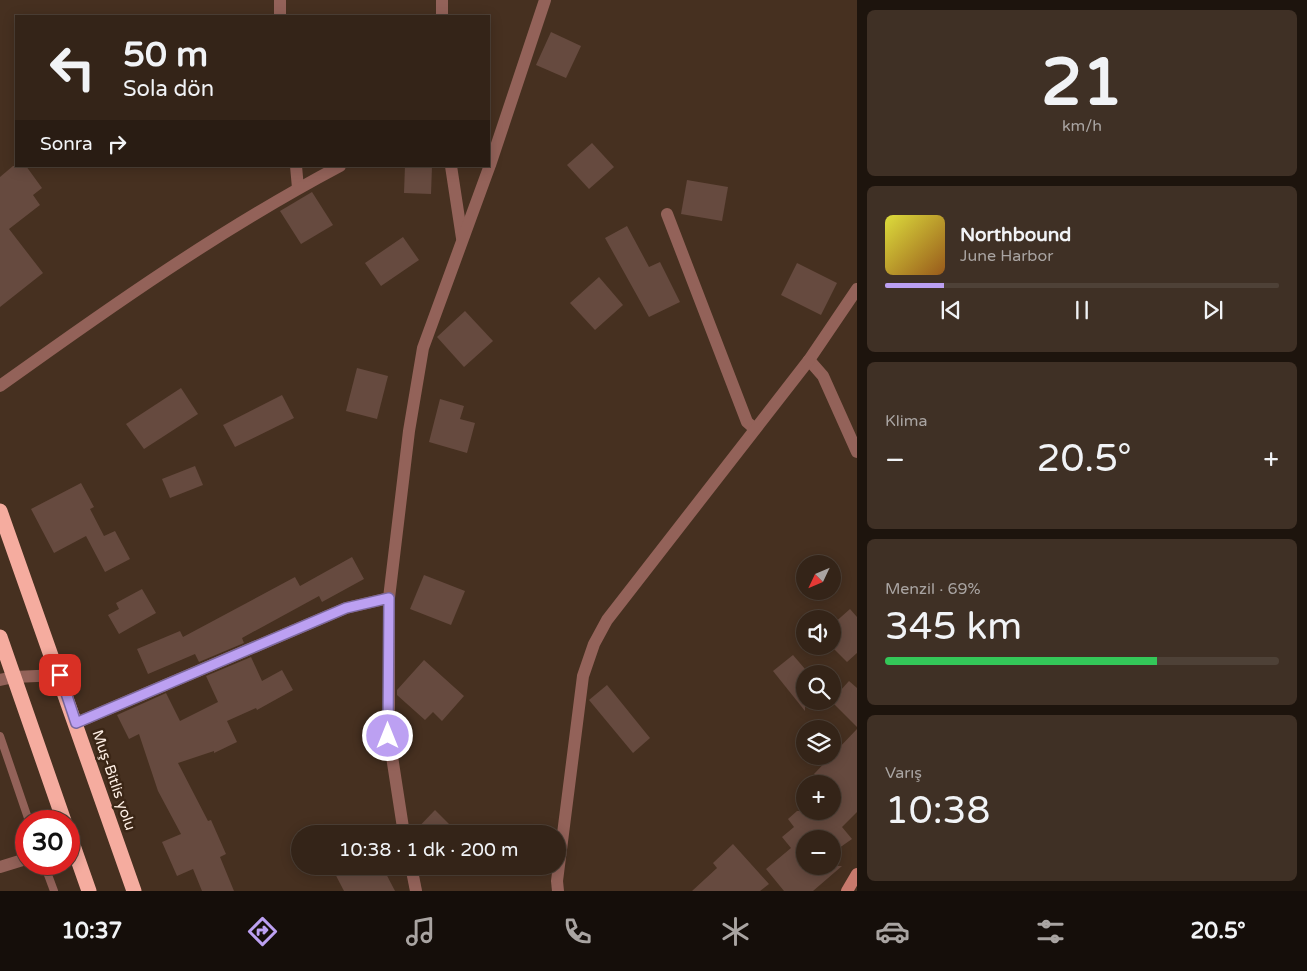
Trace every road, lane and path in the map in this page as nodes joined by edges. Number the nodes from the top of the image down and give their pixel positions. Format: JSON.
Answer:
{"nodes":[{"id":1,"x":280,"y":0,"type":"edge"},
{"id":2,"x":442,"y":0,"type":"edge"},
{"id":3,"x":545,"y":0,"type":"edge"},
{"id":4,"x":280,"y":15,"type":"edge"},
{"id":5,"x":442,"y":15,"type":"edge"},
{"id":6,"x":490,"y":166,"type":"edge"},
{"id":7,"x":296,"y":167,"type":"edge"},
{"id":8,"x":338,"y":167,"type":"edge"},
{"id":9,"x":451,"y":167,"type":"edge"},
{"id":10,"x":490,"y":167,"type":"edge"},
{"id":11,"x":298,"y":188,"type":"junction"},
{"id":12,"x":667,"y":214,"type":"dead end"},
{"id":13,"x":462,"y":240,"type":"junction"},
{"id":14,"x":857,"y":290,"type":"edge"},
{"id":15,"x":809,"y":360,"type":"junction"},
{"id":16,"x":0,"y":386,"type":"edge"},
{"id":17,"x":756,"y":429,"type":"junction"},
{"id":18,"x":857,"y":452,"type":"edge"},
{"id":19,"x":0,"y":511,"type":"edge"},
{"id":20,"x":389,"y":598,"type":"junction"},
{"id":21,"x":0,"y":637,"type":"edge"},
{"id":22,"x":60,"y":675,"type":"junction"},
{"id":23,"x":7,"y":678,"type":"edge"},
{"id":24,"x":76,"y":723,"type":"junction"},
{"id":25,"x":0,"y":736,"type":"edge"},
{"id":26,"x":25,"y":810,"type":"edge"},
{"id":27,"x":60,"y":810,"type":"edge"},
{"id":28,"x":403,"y":825,"type":"edge"},
{"id":29,"x":15,"y":862,"type":"edge"},
{"id":30,"x":0,"y":867,"type":"edge"},
{"id":31,"x":80,"y":868,"type":"edge"},
{"id":32,"x":857,"y":874,"type":"edge"},
{"id":33,"x":48,"y":875,"type":"edge"},
{"id":34,"x":413,"y":875,"type":"edge"},
{"id":35,"x":54,"y":891,"type":"edge"},
{"id":36,"x":89,"y":891,"type":"edge"},
{"id":37,"x":134,"y":891,"type":"edge"},
{"id":38,"x":416,"y":891,"type":"edge"},
{"id":39,"x":558,"y":891,"type":"edge"},
{"id":40,"x":847,"y":891,"type":"edge"}],
"edges":[{"from":1,"to":4,"type":"street"},
{"from":2,"to":5,"type":"street"},
{"from":3,"to":6,"type":"street"},
{"from":7,"to":11,"type":"street"},
{"from":8,"to":11,"type":"street"},
{"from":9,"to":13,"type":"street"},
{"from":10,"to":13,"type":"street"},
{"from":11,"to":16,"type":"street"},
{"from":12,"to":17,"type":"street"},
{"from":13,"to":20,"type":"street"},
{"from":14,"to":15,"type":"street"},
{"from":15,"to":17,"type":"street"},
{"from":15,"to":18,"type":"street"},
{"from":17,"to":39,"type":"street"},
{"from":19,"to":22,"type":"highway","name":"Muş-Bitlis yolu"},
{"from":20,"to":24,"type":"street"},
{"from":20,"to":28,"type":"street"},
{"from":21,"to":23,"type":"highway"},
{"from":22,"to":23,"type":"street"},
{"from":22,"to":24,"type":"highway","name":"Muş-Bitlis yolu"},
{"from":23,"to":27,"type":"highway"},
{"from":24,"to":37,"type":"highway","name":"Muş-Bitlis yolu"},
{"from":25,"to":26,"type":"lane"},
{"from":29,"to":30,"type":"street"},
{"from":31,"to":36,"type":"highway"},
{"from":32,"to":40,"type":"street"},
{"from":33,"to":35,"type":"lane"},
{"from":34,"to":38,"type":"street"}]}
